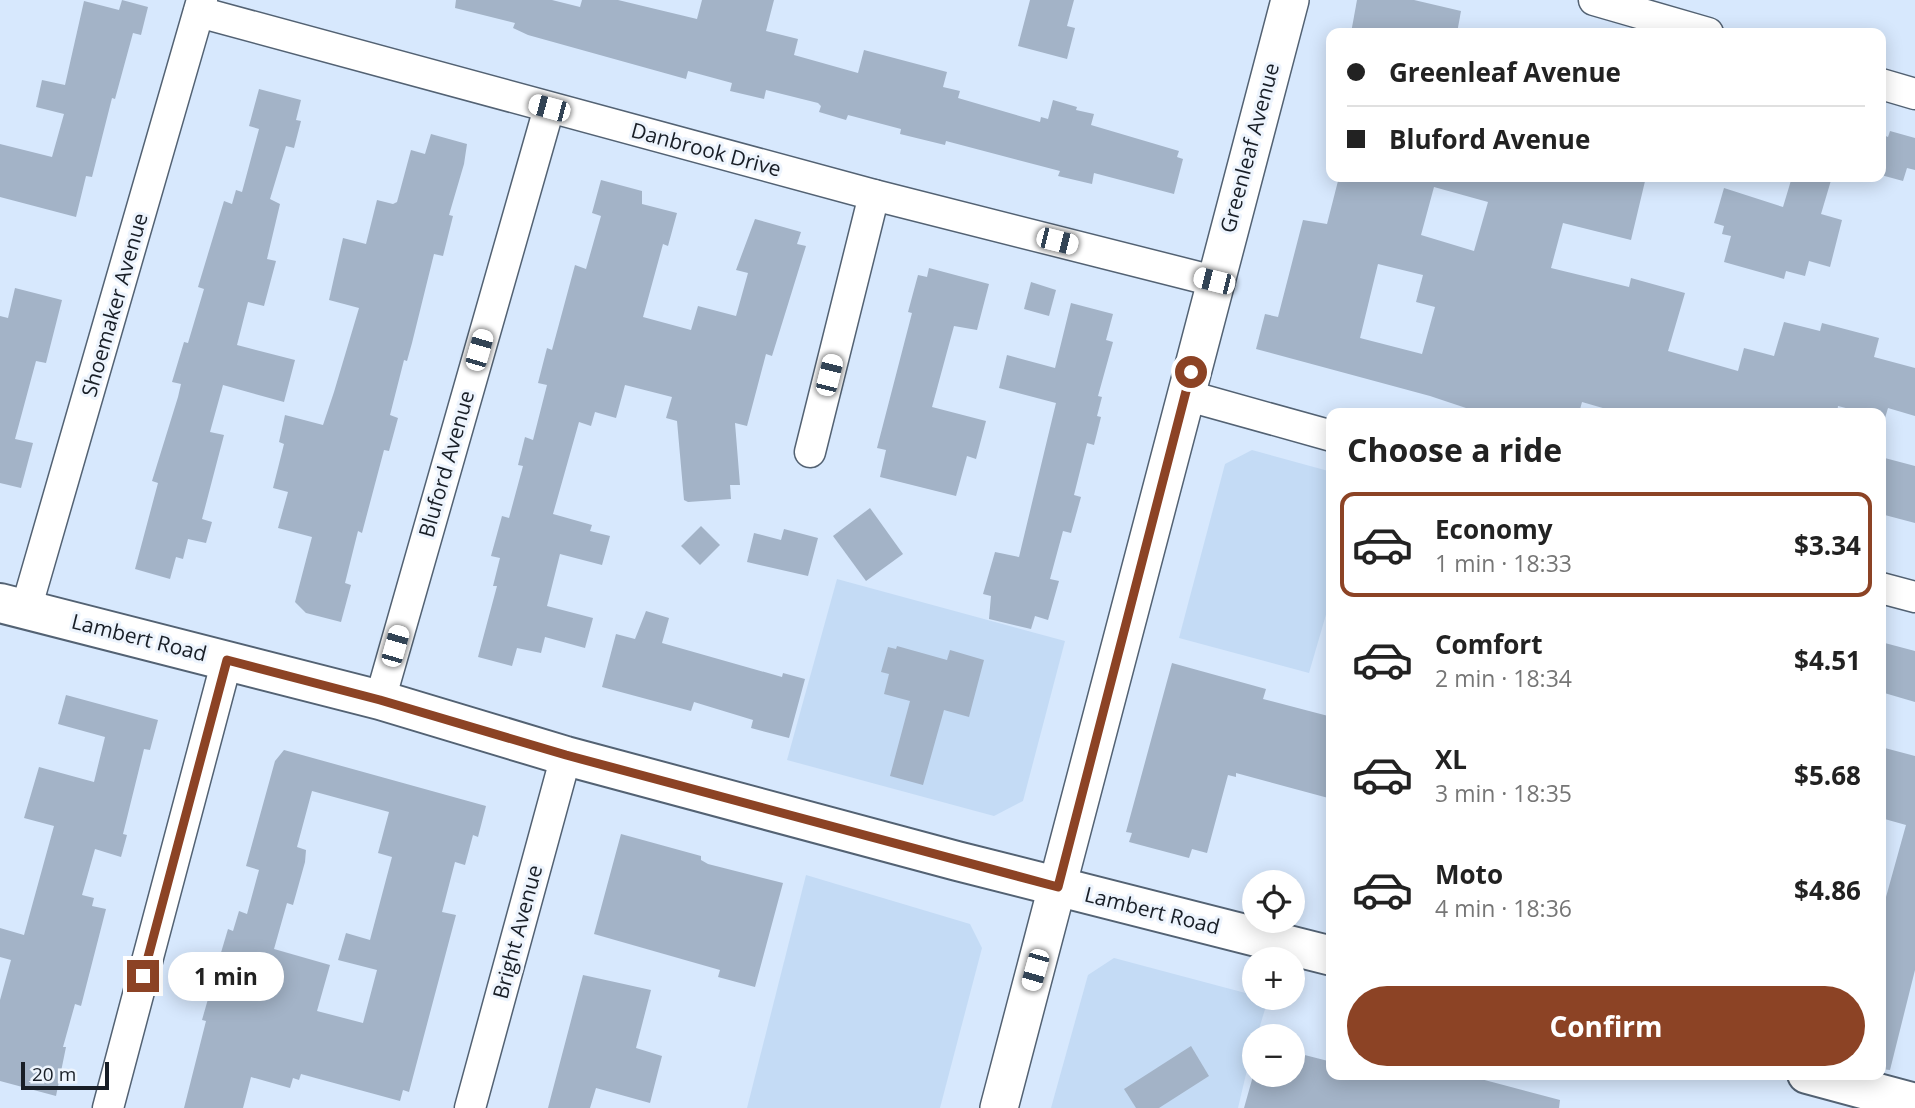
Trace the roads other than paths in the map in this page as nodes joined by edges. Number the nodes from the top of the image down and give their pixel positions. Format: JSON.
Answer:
{"nodes":[{"id":1,"x":1290,"y":0,"type":"edge"},
{"id":2,"x":1594,"y":0,"type":"edge"},
{"id":3,"x":201,"y":6,"type":"edge"},
{"id":4,"x":1691,"y":28,"type":"edge"},
{"id":5,"x":1886,"y":85,"type":"edge"},
{"id":6,"x":1915,"y":94,"type":"edge"},
{"id":7,"x":549,"y":108,"type":"junction"},
{"id":8,"x":874,"y":195,"type":"junction"},
{"id":9,"x":1214,"y":281,"type":"junction"},
{"id":10,"x":1185,"y":395,"type":"junction"},
{"id":11,"x":1326,"y":434,"type":"edge"},
{"id":12,"x":810,"y":452,"type":"dead end"},
{"id":13,"x":1886,"y":589,"type":"edge"},
{"id":14,"x":1915,"y":597,"type":"edge"},
{"id":15,"x":13,"y":606,"type":"edge"},
{"id":16,"x":227,"y":660,"type":"junction"},
{"id":17,"x":380,"y":700,"type":"junction"},
{"id":18,"x":566,"y":755,"type":"junction"},
{"id":19,"x":1058,"y":887,"type":"junction"},
{"id":20,"x":1326,"y":954,"type":"edge"},
{"id":21,"x":1820,"y":1080,"type":"edge"},
{"id":22,"x":1857,"y":1098,"type":"edge"},
{"id":23,"x":1915,"y":1103,"type":"edge"},
{"id":24,"x":107,"y":1108,"type":"edge"},
{"id":25,"x":470,"y":1108,"type":"edge"},
{"id":26,"x":999,"y":1108,"type":"edge"}],
"edges":[{"from":1,"to":9,"type":"street","name":"Greenleaf Avenue"},
{"from":2,"to":4,"type":"street"},
{"from":3,"to":7,"type":"street","name":"Danbrook Drive"},
{"from":3,"to":15,"type":"street","name":"Shoemaker Avenue"},
{"from":5,"to":6,"type":"street"},
{"from":7,"to":8,"type":"street","name":"Danbrook Drive"},
{"from":7,"to":17,"type":"street","name":"Bluford Avenue"},
{"from":8,"to":9,"type":"street","name":"Danbrook Drive"},
{"from":8,"to":12,"type":"street"},
{"from":9,"to":10,"type":"street","name":"Greenleaf Avenue"},
{"from":10,"to":11,"type":"street"},
{"from":10,"to":19,"type":"street","name":"Greenleaf Avenue"},
{"from":13,"to":14,"type":"street"},
{"from":15,"to":16,"type":"main road","name":"Lambert Road"},
{"from":16,"to":17,"type":"main road","name":"Lambert Road"},
{"from":16,"to":24,"type":"street"},
{"from":17,"to":18,"type":"main road","name":"Lambert Road"},
{"from":18,"to":19,"type":"main road","name":"Lambert Road"},
{"from":18,"to":25,"type":"street","name":"Bright Avenue"},
{"from":19,"to":20,"type":"main road","name":"Lambert Road"},
{"from":19,"to":26,"type":"street","name":"Greenleaf Avenue"},
{"from":21,"to":22,"type":"main road"},
{"from":22,"to":23,"type":"main road"}]}
